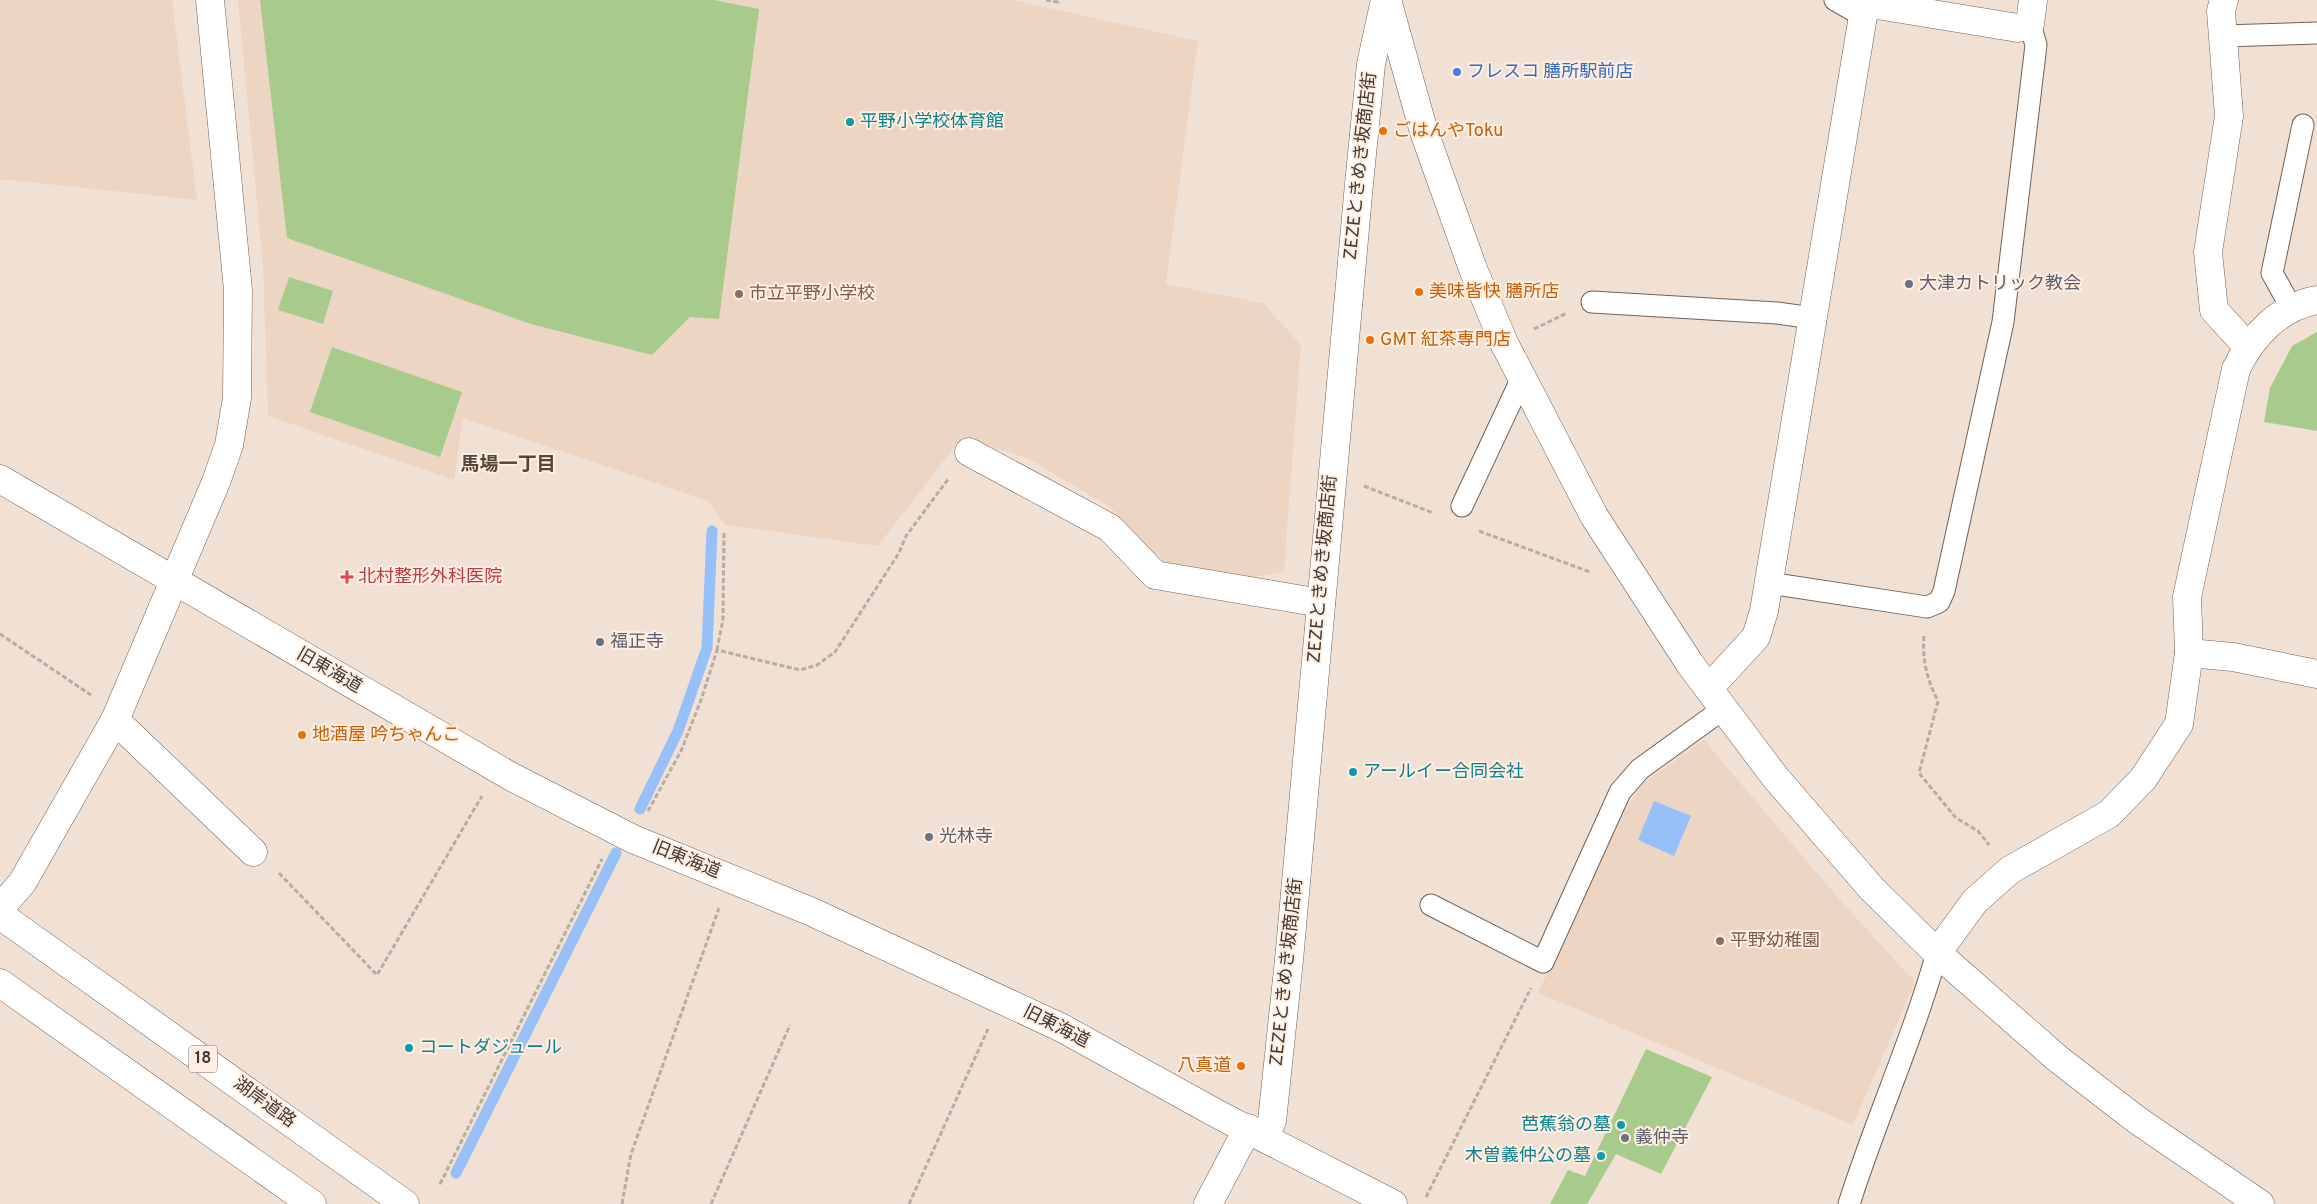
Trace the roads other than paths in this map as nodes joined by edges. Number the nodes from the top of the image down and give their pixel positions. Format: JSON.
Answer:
{"nodes":[{"id":1,"x":210,"y":0,"type":"edge"},
{"id":2,"x":1386,"y":0,"type":"edge"},
{"id":3,"x":1835,"y":0,"type":"edge"},
{"id":4,"x":2224,"y":0,"type":"edge"},
{"id":5,"x":1868,"y":7,"type":"edge"},
{"id":6,"x":2031,"y":12,"type":"edge"},
{"id":7,"x":2317,"y":33,"type":"edge"},
{"id":8,"x":2223,"y":36,"type":"junction"},
{"id":9,"x":2303,"y":124,"type":"dead end"},
{"id":10,"x":1592,"y":302,"type":"dead end"},
{"id":11,"x":2304,"y":305,"type":"edge"},
{"id":12,"x":1812,"y":318,"type":"junction"},
{"id":13,"x":2247,"y":346,"type":"junction"},
{"id":14,"x":1522,"y":378,"type":"junction"},
{"id":15,"x":969,"y":452,"type":"road end"},
{"id":16,"x":0,"y":478,"type":"edge"},
{"id":17,"x":1462,"y":506,"type":"dead end"},
{"id":18,"x":174,"y":582,"type":"junction"},
{"id":19,"x":1768,"y":583,"type":"junction"},
{"id":20,"x":1321,"y":603,"type":"junction"},
{"id":21,"x":2189,"y":653,"type":"junction"},
{"id":22,"x":2317,"y":674,"type":"edge"},
{"id":23,"x":1716,"y":698,"type":"junction"},
{"id":24,"x":116,"y":716,"type":"junction"},
{"id":25,"x":253,"y":852,"type":"road end"},
{"id":26,"x":1431,"y":905,"type":"dead end"},
{"id":27,"x":0,"y":908,"type":"edge"},
{"id":28,"x":0,"y":915,"type":"edge"},
{"id":29,"x":1937,"y":953,"type":"junction"},
{"id":30,"x":0,"y":983,"type":"edge"},
{"id":31,"x":1256,"y":1133,"type":"junction"},
{"id":32,"x":312,"y":1204,"type":"edge"},
{"id":33,"x":405,"y":1204,"type":"edge"},
{"id":34,"x":1208,"y":1204,"type":"edge"},
{"id":35,"x":1393,"y":1204,"type":"edge"},
{"id":36,"x":1849,"y":1204,"type":"edge"},
{"id":37,"x":2260,"y":1204,"type":"edge"}],
"edges":[{"from":1,"to":18,"type":"street"},
{"from":2,"to":14,"type":"street"},
{"from":2,"to":20,"type":"street","name":"ZEZEときめき坂商店街"},
{"from":3,"to":5,"type":"lane"},
{"from":4,"to":8,"type":"street"},
{"from":5,"to":6,"type":"street"},
{"from":5,"to":12,"type":"street"},
{"from":6,"to":19,"type":"lane"},
{"from":7,"to":8,"type":"lane"},
{"from":8,"to":13,"type":"street"},
{"from":9,"to":11,"type":"lane"},
{"from":10,"to":12,"type":"lane"},
{"from":11,"to":13,"type":"street"},
{"from":12,"to":19,"type":"street"},
{"from":13,"to":21,"type":"street"},
{"from":14,"to":17,"type":"lane"},
{"from":14,"to":23,"type":"street"},
{"from":15,"to":20,"type":"street"},
{"from":16,"to":18,"type":"street","name":"旧東海道"},
{"from":18,"to":24,"type":"street"},
{"from":18,"to":31,"type":"street","name":"旧東海道"},
{"from":19,"to":23,"type":"street"},
{"from":20,"to":31,"type":"street","name":"ZEZEときめき坂商店街"},
{"from":21,"to":22,"type":"street"},
{"from":21,"to":29,"type":"street"},
{"from":23,"to":26,"type":"lane"},
{"from":23,"to":29,"type":"street"},
{"from":24,"to":25,"type":"street"},
{"from":24,"to":27,"type":"street"},
{"from":28,"to":33,"type":"street","name":"湖岸道路","number":"18"},
{"from":29,"to":36,"type":"lane"},
{"from":29,"to":37,"type":"street"},
{"from":30,"to":32,"type":"street"},
{"from":31,"to":34,"type":"street","name":"ZEZEときめき坂商店街"},
{"from":31,"to":35,"type":"street","name":"旧東海道"}]}
